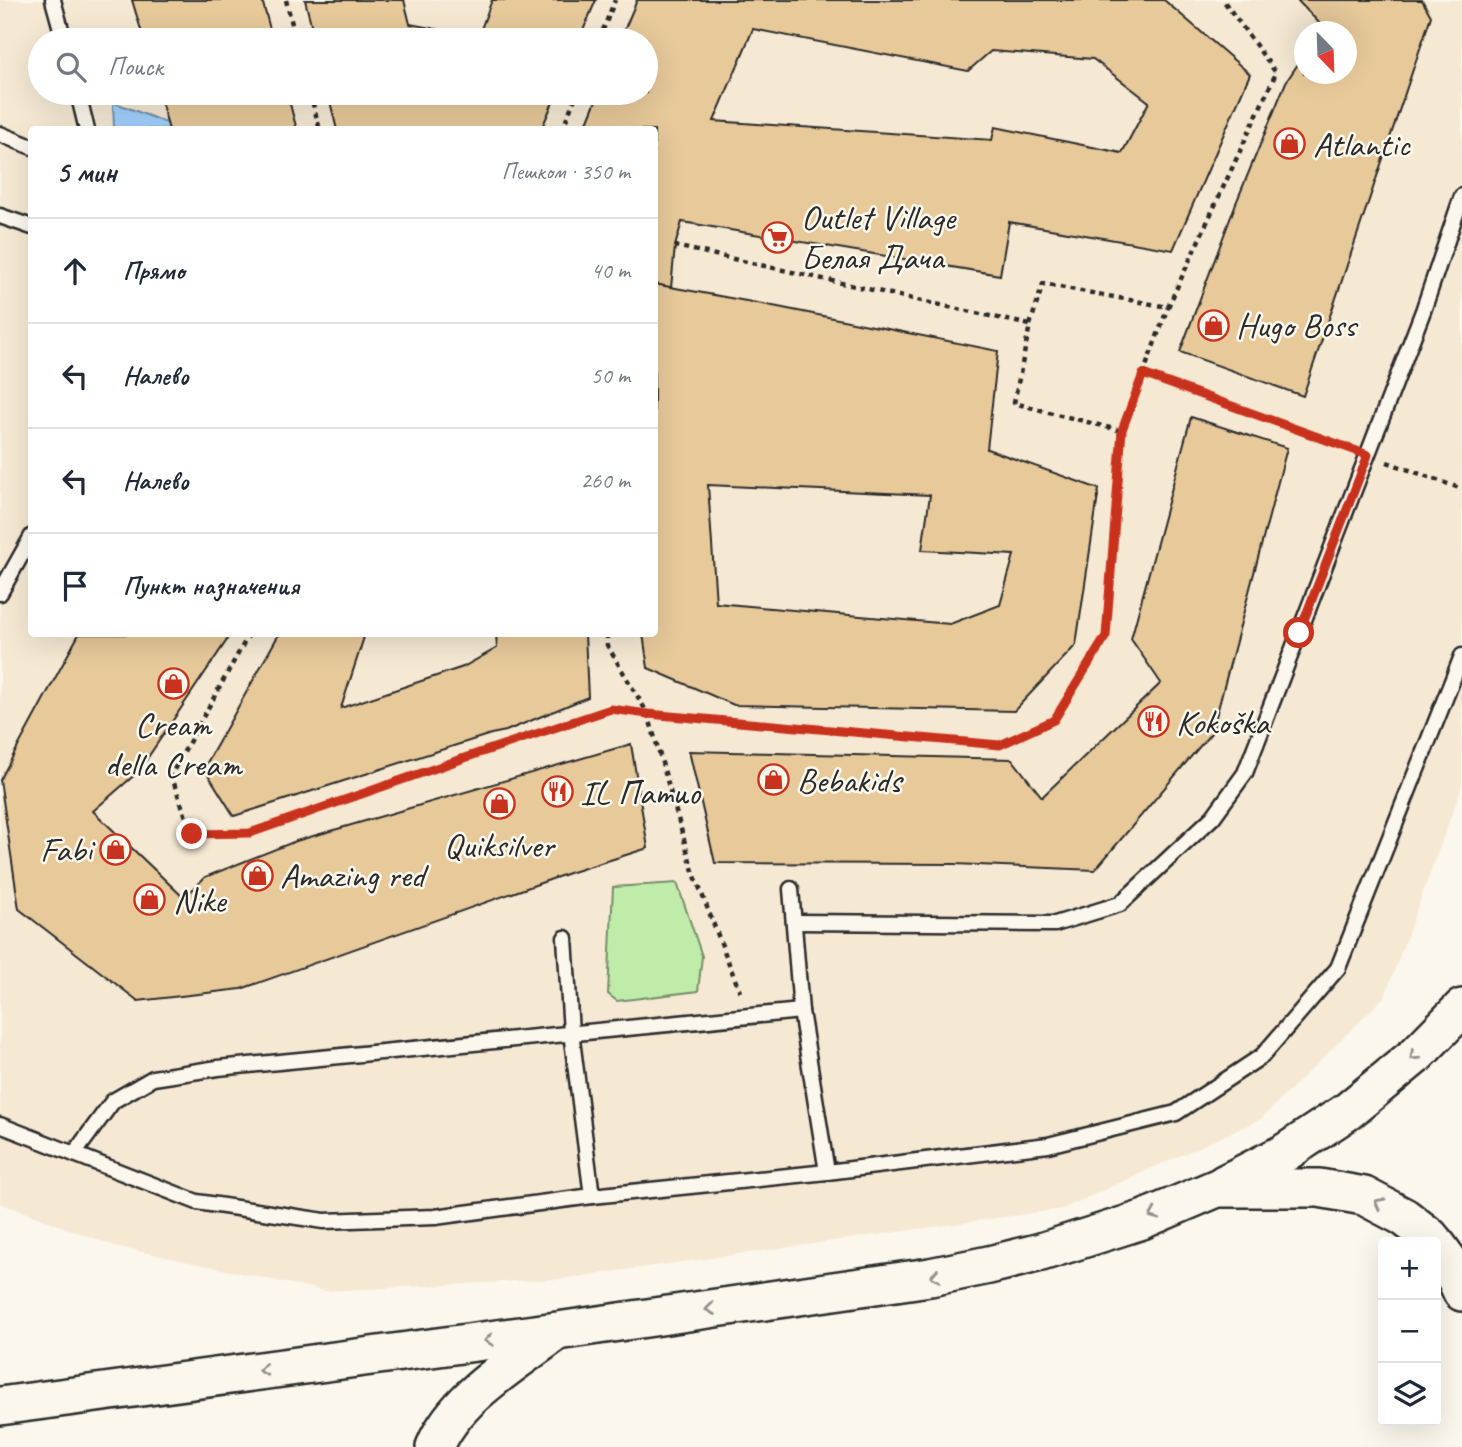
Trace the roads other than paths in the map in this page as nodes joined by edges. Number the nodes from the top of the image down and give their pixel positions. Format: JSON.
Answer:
{"nodes":[{"id":1,"x":53,"y":0,"type":"edge"},
{"id":2,"x":61,"y":28,"type":"edge"},
{"id":3,"x":81,"y":105,"type":"edge"},
{"id":4,"x":87,"y":126,"type":"edge"},
{"id":5,"x":0,"y":134,"type":"edge"},
{"id":6,"x":28,"y":145,"type":"edge"},
{"id":7,"x":1462,"y":195,"type":"edge"},
{"id":8,"x":0,"y":215,"type":"edge"},
{"id":9,"x":28,"y":226,"type":"edge"},
{"id":10,"x":28,"y":543,"type":"edge"},
{"id":11,"x":0,"y":593,"type":"edge"},
{"id":12,"x":1462,"y":656,"type":"edge"},
{"id":13,"x":791,"y":889,"type":"dead end"},
{"id":14,"x":793,"y":922,"type":"junction"},
{"id":15,"x":565,"y":938,"type":"dead end"},
{"id":16,"x":1462,"y":1008,"type":"edge"},
{"id":17,"x":801,"y":1011,"type":"junction"},
{"id":18,"x":571,"y":1032,"type":"junction"},
{"id":19,"x":0,"y":1125,"type":"edge"},
{"id":20,"x":74,"y":1154,"type":"junction"},
{"id":21,"x":827,"y":1171,"type":"junction"},
{"id":22,"x":1217,"y":1188,"type":"junction"},
{"id":23,"x":592,"y":1196,"type":"junction"},
{"id":24,"x":1430,"y":1237,"type":"edge"},
{"id":25,"x":1441,"y":1251,"type":"edge"},
{"id":26,"x":1462,"y":1292,"type":"edge"},
{"id":27,"x":556,"y":1331,"type":"junction"},
{"id":28,"x":0,"y":1406,"type":"edge"},
{"id":29,"x":435,"y":1447,"type":"edge"}],
"edges":[{"from":1,"to":2,"type":"lane"},
{"from":3,"to":4,"type":"lane"},
{"from":5,"to":6,"type":"lane"},
{"from":7,"to":14,"type":"lane"},
{"from":8,"to":9,"type":"lane"},
{"from":10,"to":11,"type":"lane"},
{"from":12,"to":21,"type":"lane"},
{"from":13,"to":14,"type":"lane"},
{"from":14,"to":17,"type":"lane"},
{"from":15,"to":18,"type":"lane"},
{"from":16,"to":22,"type":"main road","one_way":true},
{"from":17,"to":18,"type":"lane"},
{"from":17,"to":21,"type":"lane"},
{"from":18,"to":20,"type":"lane"},
{"from":18,"to":23,"type":"lane"},
{"from":19,"to":20,"type":"lane"},
{"from":20,"to":23,"type":"lane"},
{"from":21,"to":23,"type":"lane"},
{"from":24,"to":22,"type":"main road","one_way":true},
{"from":22,"to":27,"type":"main road","one_way":true},
{"from":25,"to":26,"type":"main road"},
{"from":27,"to":28,"type":"main road","one_way":true},
{"from":27,"to":29,"type":"main road"}]}
